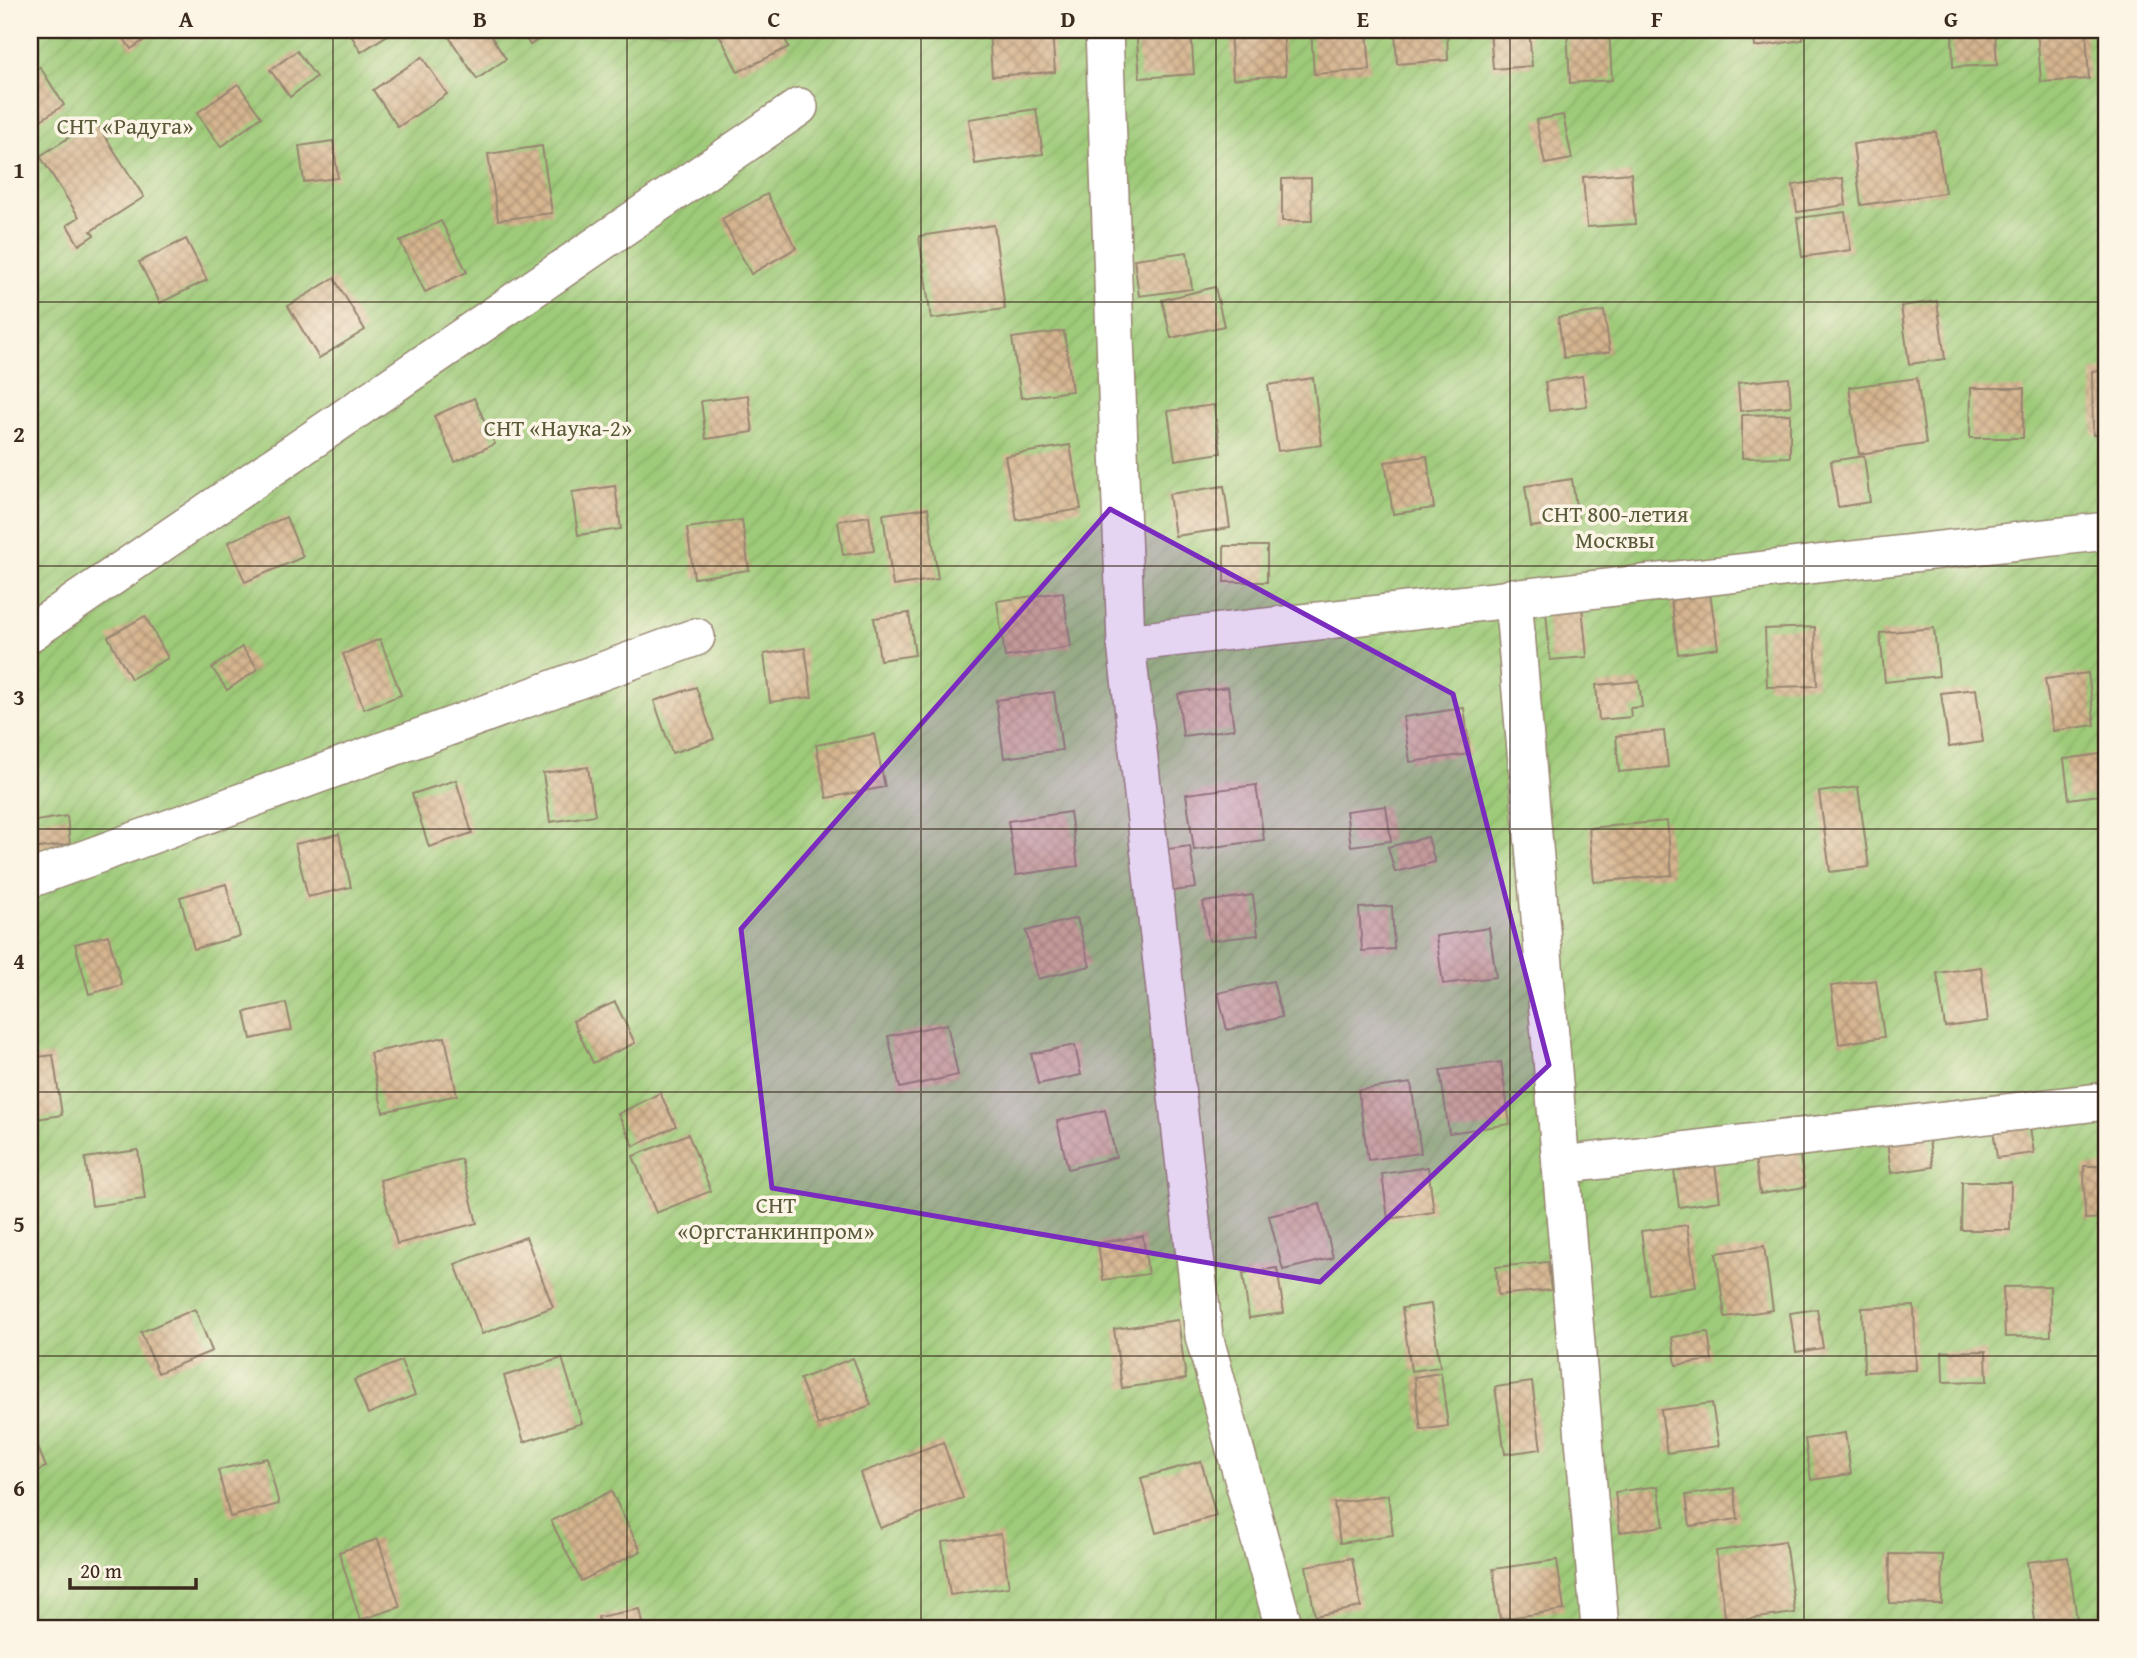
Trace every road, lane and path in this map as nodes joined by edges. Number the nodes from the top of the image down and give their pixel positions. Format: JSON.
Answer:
{"nodes":[{"id":1,"x":1104,"y":30,"type":"edge"},
{"id":2,"x":799,"y":107,"type":"dead end"},
{"id":3,"x":2107,"y":531,"type":"edge"},
{"id":4,"x":1513,"y":597,"type":"junction"},
{"id":5,"x":30,"y":633,"type":"edge"},
{"id":6,"x":696,"y":637,"type":"dead end"},
{"id":7,"x":1126,"y":643,"type":"junction"},
{"id":8,"x":30,"y":879,"type":"edge"},
{"id":9,"x":2107,"y":1101,"type":"edge"},
{"id":10,"x":1561,"y":1165,"type":"junction"},
{"id":11,"x":1284,"y":1628,"type":"edge"},
{"id":12,"x":1600,"y":1628,"type":"edge"}],
"edges":[{"from":1,"to":7,"type":"street"},
{"from":2,"to":5,"type":"street"},
{"from":3,"to":4,"type":"street"},
{"from":4,"to":7,"type":"street"},
{"from":4,"to":10,"type":"street"},
{"from":6,"to":8,"type":"street"},
{"from":7,"to":11,"type":"street"},
{"from":9,"to":10,"type":"street"},
{"from":10,"to":12,"type":"street"}]}
